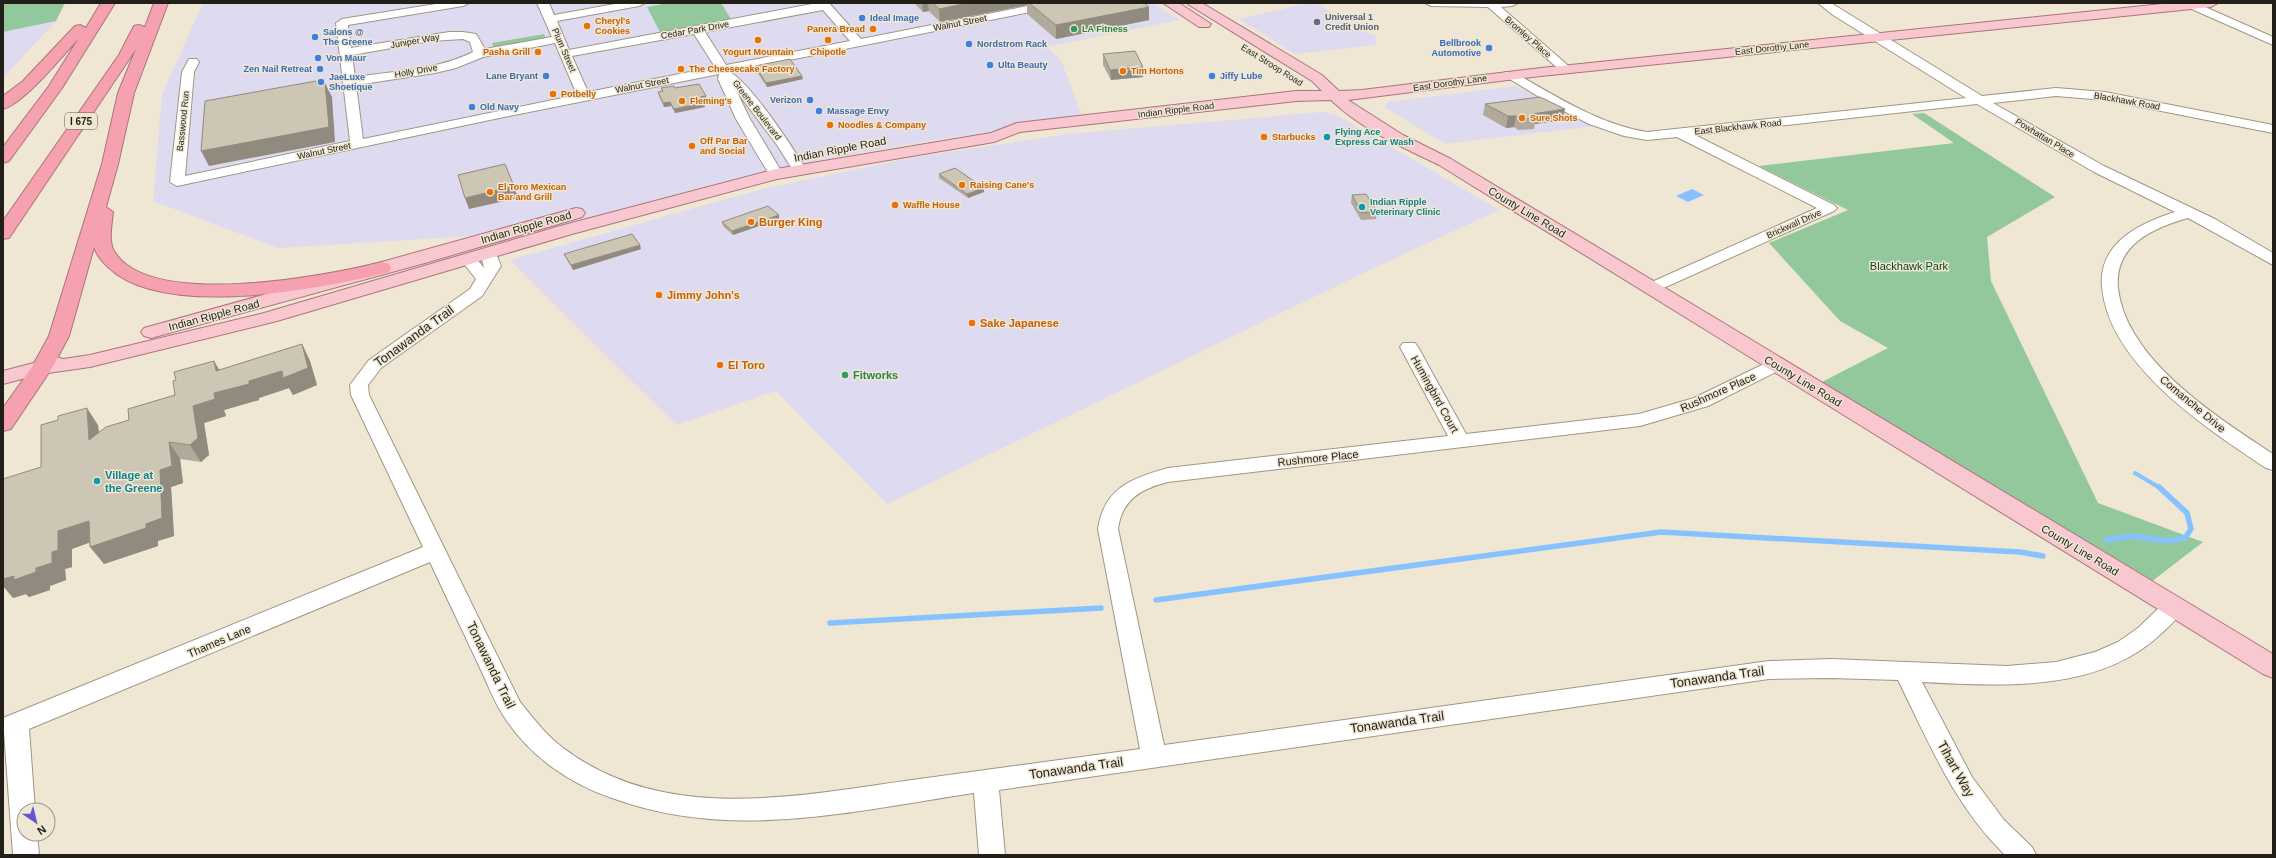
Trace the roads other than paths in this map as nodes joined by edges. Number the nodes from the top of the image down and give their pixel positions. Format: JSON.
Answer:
{"nodes":[{"id":1,"x":100,"y":3,"type":"edge"},
{"id":2,"x":108,"y":3,"type":"edge"},
{"id":3,"x":153,"y":3,"type":"edge"},
{"id":4,"x":161,"y":3,"type":"edge"},
{"id":5,"x":463,"y":3,"type":"edge"},
{"id":6,"x":543,"y":3,"type":"edge"},
{"id":7,"x":639,"y":3,"type":"edge"},
{"id":8,"x":1060,"y":3,"type":"edge"},
{"id":9,"x":1170,"y":3,"type":"edge"},
{"id":10,"x":1431,"y":3,"type":"edge"},
{"id":11,"x":1512,"y":3,"type":"edge"},
{"id":12,"x":1824,"y":3,"type":"edge"},
{"id":13,"x":2210,"y":3,"type":"edge"},
{"id":14,"x":824,"y":4,"type":"edge"},
{"id":15,"x":1491,"y":4,"type":"junction"},
{"id":16,"x":2191,"y":5,"type":"junction"},
{"id":17,"x":1190,"y":8,"type":"edge"},
{"id":18,"x":554,"y":29,"type":"junction"},
{"id":19,"x":697,"y":29,"type":"junction"},
{"id":20,"x":508,"y":36,"type":"dead end"},
{"id":21,"x":1876,"y":37,"type":"junction"},
{"id":22,"x":492,"y":39,"type":"dead end"},
{"id":23,"x":2273,"y":41,"type":"edge"},
{"id":24,"x":858,"y":43,"type":"junction"},
{"id":25,"x":478,"y":48,"type":"junction"},
{"id":26,"x":346,"y":53,"type":"junction"},
{"id":27,"x":565,"y":54,"type":"junction"},
{"id":28,"x":193,"y":62,"type":"dead end"},
{"id":29,"x":1566,"y":69,"type":"junction"},
{"id":30,"x":724,"y":72,"type":"junction"},
{"id":31,"x":1510,"y":75,"type":"junction"},
{"id":32,"x":349,"y":82,"type":"junction"},
{"id":33,"x":1334,"y":96,"type":"junction"},
{"id":34,"x":584,"y":97,"type":"junction"},
{"id":35,"x":1980,"y":100,"type":"junction"},
{"id":36,"x":3,"y":104,"type":"edge"},
{"id":37,"x":2273,"y":128,"type":"edge"},
{"id":38,"x":1680,"y":133,"type":"junction"},
{"id":39,"x":357,"y":144,"type":"junction"},
{"id":40,"x":3,"y":158,"type":"edge"},
{"id":41,"x":110,"y":164,"type":"junction"},
{"id":42,"x":795,"y":164,"type":"junction"},
{"id":43,"x":772,"y":168,"type":"junction"},
{"id":44,"x":177,"y":182,"type":"joint"},
{"id":45,"x":2188,"y":213,"type":"junction"},
{"id":46,"x":528,"y":226,"type":"junction"},
{"id":47,"x":3,"y":234,"type":"edge"},
{"id":48,"x":489,"y":254,"type":"junction"},
{"id":49,"x":469,"y":260,"type":"junction"},
{"id":50,"x":2273,"y":260,"type":"edge"},
{"id":51,"x":382,"y":268,"type":"junction"},
{"id":52,"x":484,"y":278,"type":"junction"},
{"id":53,"x":1651,"y":288,"type":"junction"},
{"id":54,"x":1409,"y":347,"type":"dead end"},
{"id":55,"x":1776,"y":365,"type":"junction"},
{"id":56,"x":42,"y":368,"type":"junction"},
{"id":57,"x":3,"y":378,"type":"edge"},
{"id":58,"x":3,"y":424,"type":"edge"},
{"id":59,"x":1461,"y":442,"type":"junction"},
{"id":60,"x":2273,"y":463,"type":"edge"},
{"id":61,"x":435,"y":551,"type":"junction"},
{"id":62,"x":2174,"y":607,"type":"junction"},
{"id":63,"x":2273,"y":667,"type":"edge"},
{"id":64,"x":1905,"y":671,"type":"junction"},
{"id":65,"x":9,"y":726,"type":"edge"},
{"id":66,"x":1154,"y":757,"type":"junction"},
{"id":67,"x":986,"y":781,"type":"junction"},
{"id":68,"x":20,"y":802,"type":"edge"},
{"id":69,"x":25,"y":842,"type":"edge"},
{"id":70,"x":26,"y":855,"type":"edge"},
{"id":71,"x":992,"y":855,"type":"edge"},
{"id":72,"x":2023,"y":855,"type":"edge"}],
"edges":[{"from":1,"to":36,"type":"highway"},
{"from":2,"to":40,"type":"highway"},
{"from":3,"to":47,"type":"highway","number":"I 675"},
{"from":4,"to":41,"type":"highway"},
{"from":5,"to":26,"type":"street"},
{"from":6,"to":18,"type":"street","name":"Plum Street"},
{"from":7,"to":18,"type":"street"},
{"from":8,"to":24,"type":"street","name":"Walnut Street"},
{"from":9,"to":17,"type":"main road","name":"East Stroop Road"},
{"from":10,"to":15,"type":"street"},
{"from":11,"to":15,"type":"street"},
{"from":12,"to":21,"type":"street","name":"Powhattan Place"},
{"from":13,"to":16,"type":"main road","name":"East Dorothy Lane"},
{"from":14,"to":19,"type":"street","name":"Cedar Park Drive"},
{"from":14,"to":24,"type":"street"},
{"from":15,"to":29,"type":"street","name":"Bromley Place"},
{"from":16,"to":21,"type":"main road","name":"East Dorothy Lane"},
{"from":16,"to":23,"type":"street"},
{"from":17,"to":33,"type":"main road","name":"East Stroop Road"},
{"from":18,"to":20,"type":"street"},
{"from":18,"to":25,"type":"street","name":"Holly Drive"},
{"from":18,"to":27,"type":"street","name":"Plum Street"},
{"from":19,"to":27,"type":"street","name":"Cedar Park Drive"},
{"from":19,"to":30,"type":"street","name":"Greene Boulevard"},
{"from":21,"to":29,"type":"main road","name":"East Dorothy Lane"},
{"from":21,"to":35,"type":"street","name":"Powhattan Place"},
{"from":22,"to":25,"type":"street","name":"Holly Drive"},
{"from":24,"to":30,"type":"street","name":"Walnut Street"},
{"from":25,"to":26,"type":"street","name":"Juniper Way"},
{"from":25,"to":32,"type":"street","name":"Holly Drive"},
{"from":26,"to":32,"type":"street"},
{"from":27,"to":34,"type":"street","name":"Plum Street"},
{"from":28,"to":44,"type":"street","name":"Basswood Run"},
{"from":29,"to":31,"type":"main road","name":"East Dorothy Lane"},
{"from":30,"to":34,"type":"street","name":"Walnut Street"},
{"from":30,"to":42,"type":"street","name":"Greene Boulevard"},
{"from":30,"to":43,"type":"street","name":"Greene Boulevard"},
{"from":31,"to":33,"type":"main road","name":"East Dorothy Lane"},
{"from":31,"to":38,"type":"street","name":"East Blackhawk Road"},
{"from":32,"to":39,"type":"street"},
{"from":33,"to":42,"type":"main road","name":"Indian Ripple Road"},
{"from":33,"to":53,"type":"main road","name":"County Line Road"},
{"from":34,"to":39,"type":"street","name":"Walnut Street"},
{"from":35,"to":37,"type":"street","name":"Blackhawk Road"},
{"from":35,"to":38,"type":"street","name":"East Blackhawk Road"},
{"from":35,"to":45,"type":"street","name":"Powhattan Place"},
{"from":38,"to":53,"type":"street","name":"Brickwall Drive"},
{"from":39,"to":44,"type":"street","name":"Walnut Street"},
{"from":41,"to":51,"type":"highway"},
{"from":41,"to":56,"type":"highway"},
{"from":42,"to":43,"type":"main road","name":"Indian Ripple Road"},
{"from":43,"to":46,"type":"main road","name":"Indian Ripple Road"},
{"from":43,"to":48,"type":"main road","name":"Indian Ripple Road"},
{"from":45,"to":50,"type":"street","name":"Powhattan Place"},
{"from":45,"to":60,"type":"street","name":"Comanche Drive"},
{"from":46,"to":49,"type":"main road"},
{"from":46,"to":51,"type":"main road","name":"Indian Ripple Road"},
{"from":48,"to":49,"type":"main road","name":"Indian Ripple Road"},
{"from":48,"to":52,"type":"street","name":"Tonawanda Trail"},
{"from":49,"to":52,"type":"street"},
{"from":49,"to":56,"type":"main road","name":"Indian Ripple Road"},
{"from":51,"to":56,"type":"main road","name":"Indian Ripple Road"},
{"from":52,"to":61,"type":"street","name":"Tonawanda Trail"},
{"from":53,"to":55,"type":"main road","name":"County Line Road"},
{"from":54,"to":59,"type":"street","name":"Humingbird Court"},
{"from":55,"to":59,"type":"street","name":"Rushmore Place"},
{"from":55,"to":62,"type":"main road","name":"County Line Road"},
{"from":56,"to":57,"type":"main road","name":"Indian Ripple Road"},
{"from":56,"to":58,"type":"highway"},
{"from":59,"to":66,"type":"street","name":"Rushmore Place"},
{"from":61,"to":65,"type":"street","name":"Thames Lane"},
{"from":61,"to":67,"type":"street","name":"Tonawanda Trail"},
{"from":62,"to":63,"type":"main road","name":"County Line Road"},
{"from":62,"to":64,"type":"street","name":"Tonawanda Trail"},
{"from":64,"to":66,"type":"street","name":"Tonawanda Trail"},
{"from":64,"to":72,"type":"street","name":"Tihart Way"},
{"from":65,"to":68,"type":"street"},
{"from":66,"to":67,"type":"street","name":"Tonawanda Trail"},
{"from":67,"to":71,"type":"street"},
{"from":69,"to":70,"type":"street"}]}
